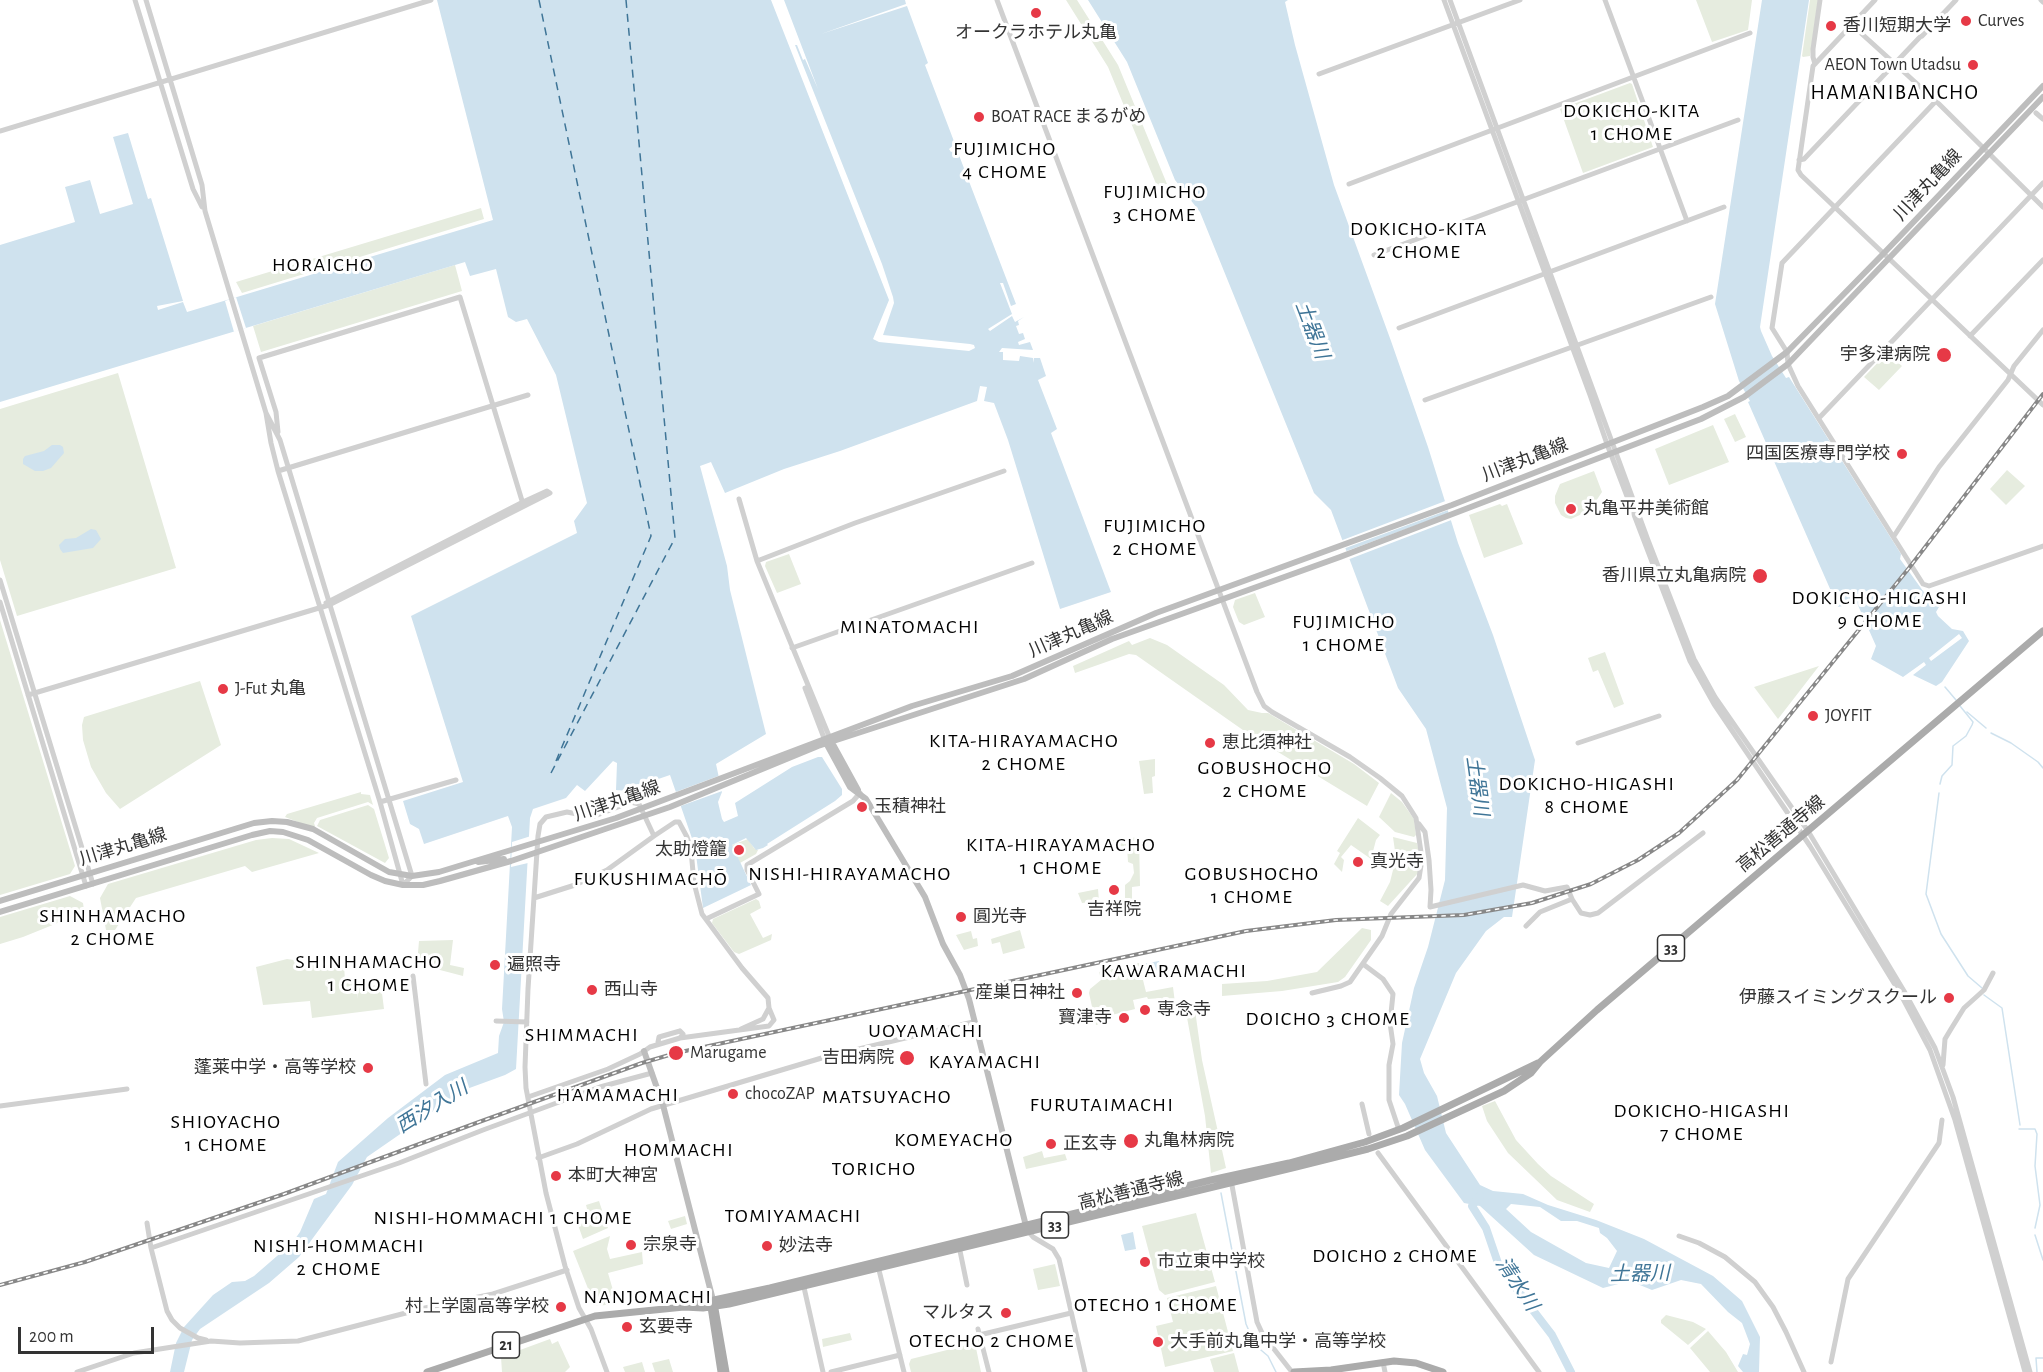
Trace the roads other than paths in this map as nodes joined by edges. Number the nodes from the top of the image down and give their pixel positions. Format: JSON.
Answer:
{"nodes":[{"id":1,"x":135,"y":0,"type":"edge"},
{"id":2,"x":146,"y":0,"type":"edge"},
{"id":3,"x":430,"y":0,"type":"edge"},
{"id":4,"x":997,"y":0,"type":"edge"},
{"id":5,"x":1444,"y":0,"type":"edge"},
{"id":6,"x":1450,"y":0,"type":"edge"},
{"id":7,"x":1520,"y":0,"type":"edge"},
{"id":8,"x":1605,"y":0,"type":"edge"},
{"id":9,"x":1820,"y":0,"type":"edge"},
{"id":10,"x":1875,"y":0,"type":"edge"},
{"id":11,"x":1956,"y":0,"type":"edge"},
{"id":12,"x":1455,"y":24,"type":"junction"},
{"id":13,"x":1852,"y":25,"type":"junction"},
{"id":14,"x":1750,"y":33,"type":"dead end"},
{"id":15,"x":1895,"y":63,"type":"junction"},
{"id":16,"x":1815,"y":64,"type":"junction"},
{"id":17,"x":1319,"y":74,"type":"dead end"},
{"id":18,"x":1633,"y":77,"type":"junction"},
{"id":19,"x":170,"y":79,"type":"junction"},
{"id":20,"x":160,"y":82,"type":"junction"},
{"id":21,"x":2043,"y":86,"type":"edge"},
{"id":22,"x":2043,"y":97,"type":"edge"},
{"id":23,"x":1936,"y":101,"type":"junction"},
{"id":24,"x":2036,"y":113,"type":"dead end"},
{"id":25,"x":2043,"y":119,"type":"edge"},
{"id":26,"x":1738,"y":120,"type":"dead end"},
{"id":27,"x":1494,"y":128,"type":"junction"},
{"id":28,"x":0,"y":131,"type":"edge"},
{"id":29,"x":1983,"y":148,"type":"junction"},
{"id":30,"x":1659,"y":150,"type":"junction"},
{"id":31,"x":1989,"y":154,"type":"junction"},
{"id":32,"x":1799,"y":160,"type":"junction"},
{"id":33,"x":2043,"y":183,"type":"edge"},
{"id":34,"x":1349,"y":184,"type":"dead end"},
{"id":35,"x":2031,"y":195,"type":"junction"},
{"id":36,"x":1521,"y":201,"type":"junction"},
{"id":37,"x":1724,"y":207,"type":"dead end"},
{"id":38,"x":1836,"y":207,"type":"junction"},
{"id":39,"x":2043,"y":207,"type":"edge"},
{"id":40,"x":205,"y":211,"type":"junction"},
{"id":41,"x":1686,"y":221,"type":"junction"},
{"id":42,"x":1374,"y":255,"type":"dead end"},
{"id":43,"x":1887,"y":256,"type":"junction"},
{"id":44,"x":2043,"y":260,"type":"edge"},
{"id":45,"x":1548,"y":273,"type":"junction"},
{"id":46,"x":1711,"y":297,"type":"dead end"},
{"id":47,"x":1932,"y":300,"type":"junction"},
{"id":48,"x":1400,"y":328,"type":"dead end"},
{"id":49,"x":2043,"y":330,"type":"edge"},
{"id":50,"x":1970,"y":336,"type":"junction"},
{"id":51,"x":1574,"y":346,"type":"junction"},
{"id":52,"x":1787,"y":352,"type":"junction"},
{"id":53,"x":1785,"y":366,"type":"junction"},
{"id":54,"x":2010,"y":375,"type":"junction"},
{"id":55,"x":528,"y":395,"type":"dead end"},
{"id":56,"x":1425,"y":399,"type":"dead end"},
{"id":57,"x":2043,"y":405,"type":"edge"},
{"id":58,"x":493,"y":406,"type":"junction"},
{"id":59,"x":266,"y":413,"type":"junction"},
{"id":60,"x":1819,"y":418,"type":"junction"},
{"id":61,"x":280,"y":440,"type":"junction"},
{"id":62,"x":271,"y":443,"type":"junction"},
{"id":63,"x":1610,"y":443,"type":"junction"},
{"id":64,"x":1614,"y":453,"type":"junction"},
{"id":65,"x":288,"y":468,"type":"junction"},
{"id":66,"x":278,"y":471,"type":"junction"},
{"id":67,"x":1004,"y":471,"type":"dead end"},
{"id":68,"x":739,"y":499,"type":"dead end"},
{"id":69,"x":1894,"y":536,"type":"junction"},
{"id":70,"x":2043,"y":546,"type":"edge"},
{"id":71,"x":757,"y":561,"type":"junction"},
{"id":72,"x":1032,"y":563,"type":"dead end"},
{"id":73,"x":0,"y":580,"type":"edge"},
{"id":74,"x":1220,"y":589,"type":"junction"},
{"id":75,"x":1222,"y":598,"type":"junction"},
{"id":76,"x":0,"y":602,"type":"edge"},
{"id":77,"x":329,"y":604,"type":"junction"},
{"id":78,"x":320,"y":608,"type":"junction"},
{"id":79,"x":2043,"y":631,"type":"edge"},
{"id":80,"x":792,"y":648,"type":"junction"},
{"id":81,"x":36,"y":694,"type":"junction"},
{"id":82,"x":28,"y":696,"type":"junction"},
{"id":83,"x":1659,"y":716,"type":"dead end"},
{"id":84,"x":827,"y":740,"type":"junction"},
{"id":85,"x":1578,"y":743,"type":"dead end"},
{"id":86,"x":456,"y":780,"type":"dead end"},
{"id":87,"x":860,"y":793,"type":"junction"},
{"id":88,"x":388,"y":800,"type":"junction"},
{"id":89,"x":380,"y":802,"type":"junction"},
{"id":90,"x":1416,"y":818,"type":"junction"},
{"id":91,"x":618,"y":821,"type":"junction"},
{"id":92,"x":1703,"y":833,"type":"dead end"},
{"id":93,"x":1806,"y":833,"type":"junction"},
{"id":94,"x":654,"y":836,"type":"junction"},
{"id":95,"x":534,"y":849,"type":"junction"},
{"id":96,"x":509,"y":860,"type":"junction"},
{"id":97,"x":475,"y":861,"type":"junction"},
{"id":98,"x":87,"y":874,"type":"junction"},
{"id":99,"x":400,"y":874,"type":"junction"},
{"id":100,"x":412,"y":876,"type":"junction"},
{"id":101,"x":93,"y":884,"type":"junction"},
{"id":102,"x":403,"y":885,"type":"junction"},
{"id":103,"x":86,"y":886,"type":"junction"},
{"id":104,"x":534,"y":898,"type":"junction"},
{"id":105,"x":1572,"y":899,"type":"junction"},
{"id":106,"x":0,"y":901,"type":"edge"},
{"id":107,"x":0,"y":912,"type":"edge"},
{"id":108,"x":706,"y":919,"type":"junction"},
{"id":109,"x":1526,"y":926,"type":"dead end"},
{"id":110,"x":1364,"y":964,"type":"junction"},
{"id":111,"x":1993,"y":973,"type":"dead end"},
{"id":112,"x":413,"y":976,"type":"dead end"},
{"id":113,"x":1312,"y":993,"type":"dead end"},
{"id":114,"x":769,"y":1008,"type":"junction"},
{"id":115,"x":496,"y":1021,"type":"dead end"},
{"id":116,"x":524,"y":1022,"type":"junction"},
{"id":117,"x":974,"y":1022,"type":"junction"},
{"id":118,"x":740,"y":1029,"type":"junction"},
{"id":119,"x":681,"y":1031,"type":"junction"},
{"id":120,"x":700,"y":1035,"type":"junction"},
{"id":121,"x":680,"y":1038,"type":"junction"},
{"id":122,"x":659,"y":1040,"type":"junction"},
{"id":123,"x":645,"y":1051,"type":"junction"},
{"id":124,"x":1540,"y":1062,"type":"junction"},
{"id":125,"x":1940,"y":1068,"type":"junction"},
{"id":126,"x":652,"y":1073,"type":"junction"},
{"id":127,"x":426,"y":1084,"type":"dead end"},
{"id":128,"x":128,"y":1089,"type":"dead end"},
{"id":129,"x":528,"y":1097,"type":"junction"},
{"id":130,"x":1362,"y":1104,"type":"dead end"},
{"id":131,"x":0,"y":1106,"type":"edge"},
{"id":132,"x":661,"y":1106,"type":"junction"},
{"id":133,"x":530,"y":1113,"type":"junction"},
{"id":134,"x":1942,"y":1120,"type":"dead end"},
{"id":135,"x":1401,"y":1129,"type":"junction"},
{"id":136,"x":1369,"y":1134,"type":"dead end"},
{"id":137,"x":1378,"y":1153,"type":"dead end"},
{"id":138,"x":538,"y":1158,"type":"junction"},
{"id":139,"x":1230,"y":1179,"type":"junction"},
{"id":140,"x":147,"y":1223,"type":"dead end"},
{"id":141,"x":1027,"y":1229,"type":"junction"},
{"id":142,"x":1679,"y":1236,"type":"dead end"},
{"id":143,"x":959,"y":1245,"type":"junction"},
{"id":144,"x":151,"y":1248,"type":"junction"},
{"id":145,"x":877,"y":1265,"type":"junction"},
{"id":146,"x":567,"y":1270,"type":"junction"},
{"id":147,"x":803,"y":1283,"type":"junction"},
{"id":148,"x":967,"y":1286,"type":"dead end"},
{"id":149,"x":713,"y":1304,"type":"junction"},
{"id":150,"x":1071,"y":1313,"type":"junction"},
{"id":151,"x":585,"y":1318,"type":"junction"},
{"id":152,"x":979,"y":1332,"type":"junction"},
{"id":153,"x":971,"y":1337,"type":"dead end"},
{"id":154,"x":211,"y":1341,"type":"junction"},
{"id":155,"x":900,"y":1355,"type":"junction"},
{"id":156,"x":1383,"y":1362,"type":"junction"},
{"id":157,"x":1831,"y":1362,"type":"dead end"},
{"id":158,"x":77,"y":1372,"type":"edge"},
{"id":159,"x":427,"y":1372,"type":"edge"},
{"id":160,"x":607,"y":1372,"type":"edge"},
{"id":161,"x":721,"y":1372,"type":"edge"},
{"id":162,"x":726,"y":1372,"type":"edge"},
{"id":163,"x":823,"y":1372,"type":"edge"},
{"id":164,"x":831,"y":1372,"type":"edge"},
{"id":165,"x":903,"y":1372,"type":"edge"},
{"id":166,"x":988,"y":1372,"type":"edge"},
{"id":167,"x":1085,"y":1372,"type":"edge"},
{"id":168,"x":1293,"y":1372,"type":"edge"},
{"id":169,"x":1385,"y":1372,"type":"edge"},
{"id":170,"x":1443,"y":1372,"type":"edge"},
{"id":171,"x":1539,"y":1372,"type":"edge"},
{"id":172,"x":1804,"y":1372,"type":"edge"},
{"id":173,"x":2025,"y":1372,"type":"edge"},
{"id":174,"x":2030,"y":1372,"type":"edge"}],
"edges":[{"from":1,"to":20,"type":"street"},
{"from":2,"to":19,"type":"street"},
{"from":3,"to":19,"type":"street"},
{"from":4,"to":74,"type":"street"},
{"from":5,"to":12,"type":"street"},
{"from":6,"to":12,"type":"street"},
{"from":7,"to":12,"type":"street"},
{"from":8,"to":18,"type":"street"},
{"from":9,"to":16,"type":"street"},
{"from":10,"to":13,"type":"street"},
{"from":11,"to":15,"type":"street"},
{"from":12,"to":17,"type":"street"},
{"from":12,"to":27,"type":"street"},
{"from":13,"to":15,"type":"street"},
{"from":13,"to":16,"type":"street"},
{"from":14,"to":18,"type":"street"},
{"from":15,"to":23,"type":"street"},
{"from":15,"to":32,"type":"street"},
{"from":16,"to":32,"type":"street"},
{"from":18,"to":27,"type":"street"},
{"from":18,"to":30,"type":"street"},
{"from":19,"to":20,"type":"street"},
{"from":19,"to":40,"type":"street"},
{"from":20,"to":28,"type":"street"},
{"from":20,"to":40,"type":"street"},
{"from":21,"to":29,"type":"main road","name":"川津丸亀線"},
{"from":22,"to":31,"type":"main road","name":"川津丸亀線"},
{"from":23,"to":29,"type":"street"},
{"from":23,"to":38,"type":"street"},
{"from":24,"to":25,"type":"street"},
{"from":26,"to":30,"type":"street"},
{"from":27,"to":34,"type":"street"},
{"from":27,"to":36,"type":"street"},
{"from":29,"to":31,"type":"street"},
{"from":29,"to":43,"type":"main road","name":"川津丸亀線"},
{"from":30,"to":36,"type":"street"},
{"from":30,"to":41,"type":"street"},
{"from":31,"to":35,"type":"street"},
{"from":31,"to":43,"type":"main road","name":"川津丸亀線"},
{"from":32,"to":38,"type":"street"},
{"from":33,"to":35,"type":"street"},
{"from":35,"to":39,"type":"street"},
{"from":35,"to":47,"type":"street"},
{"from":36,"to":42,"type":"street"},
{"from":36,"to":45,"type":"street"},
{"from":37,"to":41,"type":"street"},
{"from":38,"to":43,"type":"street"},
{"from":38,"to":52,"type":"street"},
{"from":40,"to":59,"type":"street"},
{"from":41,"to":45,"type":"street"},
{"from":43,"to":47,"type":"street"},
{"from":43,"to":52,"type":"main road","name":"川津丸亀線"},
{"from":43,"to":53,"type":"main road","name":"川津丸亀線"},
{"from":44,"to":50,"type":"street"},
{"from":45,"to":48,"type":"street"},
{"from":45,"to":51,"type":"street"},
{"from":46,"to":51,"type":"street"},
{"from":47,"to":50,"type":"street"},
{"from":47,"to":60,"type":"street"},
{"from":49,"to":54,"type":"street"},
{"from":50,"to":54,"type":"street"},
{"from":51,"to":56,"type":"street"},
{"from":51,"to":63,"type":"street"},
{"from":52,"to":53,"type":"street"},
{"from":52,"to":63,"type":"main road","name":"川津丸亀線"},
{"from":53,"to":60,"type":"street"},
{"from":53,"to":64,"type":"main road","name":"川津丸亀線"},
{"from":54,"to":57,"type":"street"},
{"from":54,"to":69,"type":"street"},
{"from":55,"to":58,"type":"street"},
{"from":58,"to":61,"type":"street"},
{"from":58,"to":65,"type":"street"},
{"from":58,"to":77,"type":"street"},
{"from":59,"to":61,"type":"street"},
{"from":59,"to":62,"type":"street"},
{"from":60,"to":69,"type":"street"},
{"from":61,"to":62,"type":"street"},
{"from":61,"to":65,"type":"street"},
{"from":62,"to":66,"type":"street"},
{"from":63,"to":64,"type":"street"},
{"from":63,"to":74,"type":"main road","name":"川津丸亀線"},
{"from":64,"to":75,"type":"main road","name":"川津丸亀線"},
{"from":64,"to":93,"type":"street"},
{"from":65,"to":66,"type":"street"},
{"from":65,"to":77,"type":"street"},
{"from":66,"to":78,"type":"street"},
{"from":67,"to":71,"type":"street"},
{"from":68,"to":71,"type":"street"},
{"from":69,"to":70,"type":"street"},
{"from":71,"to":80,"type":"street"},
{"from":72,"to":80,"type":"street"},
{"from":73,"to":81,"type":"street"},
{"from":74,"to":75,"type":"street"},
{"from":74,"to":84,"type":"main road","name":"川津丸亀線"},
{"from":75,"to":84,"type":"main road","name":"川津丸亀線"},
{"from":75,"to":90,"type":"street"},
{"from":76,"to":82,"type":"street"},
{"from":77,"to":78,"type":"street"},
{"from":77,"to":88,"type":"street"},
{"from":78,"to":81,"type":"street"},
{"from":78,"to":89,"type":"street"},
{"from":79,"to":93,"type":"main road","name":"高松善通寺線","number":"33"},
{"from":80,"to":84,"type":"street"},
{"from":81,"to":82,"type":"street"},
{"from":81,"to":98,"type":"street"},
{"from":82,"to":98,"type":"street"},
{"from":83,"to":85,"type":"street"},
{"from":84,"to":87,"type":"main road"},
{"from":84,"to":91,"type":"main road","name":"川津丸亀線"},
{"from":86,"to":88,"type":"street"},
{"from":87,"to":108,"type":"street"},
{"from":87,"to":117,"type":"main road"},
{"from":88,"to":89,"type":"street"},
{"from":88,"to":100,"type":"street"},
{"from":89,"to":99,"type":"street"},
{"from":90,"to":105,"type":"street"},
{"from":90,"to":110,"type":"street"},
{"from":91,"to":95,"type":"main road","name":"川津丸亀線"},
{"from":91,"to":95,"type":"main road","name":"川津丸亀線"},
{"from":92,"to":105,"type":"street"},
{"from":93,"to":124,"type":"main road","name":"高松善通寺線","number":"33"},
{"from":93,"to":125,"type":"street"},
{"from":94,"to":95,"type":"street"},
{"from":94,"to":104,"type":"street"},
{"from":94,"to":108,"type":"street"},
{"from":95,"to":96,"type":"main road","name":"川津丸亀線"},
{"from":95,"to":97,"type":"main road","name":"川津丸亀線"},
{"from":95,"to":104,"type":"street"},
{"from":96,"to":97,"type":"main road"},
{"from":96,"to":102,"type":"main road","name":"川津丸亀線"},
{"from":97,"to":100,"type":"main road","name":"川津丸亀線"},
{"from":98,"to":99,"type":"main road","name":"川津丸亀線"},
{"from":98,"to":101,"type":"street"},
{"from":98,"to":103,"type":"street"},
{"from":98,"to":106,"type":"main road","name":"川津丸亀線"},
{"from":99,"to":100,"type":"main road","name":"川津丸亀線"},
{"from":99,"to":102,"type":"street"},
{"from":100,"to":102,"type":"street"},
{"from":101,"to":102,"type":"main road","name":"川津丸亀線"},
{"from":101,"to":103,"type":"main road","name":"川津丸亀線"},
{"from":103,"to":107,"type":"main road","name":"川津丸亀線"},
{"from":104,"to":116,"type":"street"},
{"from":105,"to":109,"type":"street"},
{"from":108,"to":114,"type":"street"},
{"from":110,"to":113,"type":"street"},
{"from":110,"to":135,"type":"street"},
{"from":111,"to":125,"type":"street"},
{"from":112,"to":127,"type":"street"},
{"from":114,"to":118,"type":"street"},
{"from":114,"to":118,"type":"street"},
{"from":115,"to":116,"type":"street"},
{"from":116,"to":129,"type":"street"},
{"from":117,"to":132,"type":"street"},
{"from":117,"to":141,"type":"main road"},
{"from":118,"to":120,"type":"street"},
{"from":119,"to":120,"type":"street"},
{"from":119,"to":121,"type":"street"},
{"from":119,"to":122,"type":"street"},
{"from":120,"to":121,"type":"street"},
{"from":121,"to":122,"type":"street"},
{"from":122,"to":123,"type":"street"},
{"from":123,"to":126,"type":"main road"},
{"from":123,"to":129,"type":"street"},
{"from":124,"to":135,"type":"main road","name":"高松善通寺線","number":"33"},
{"from":124,"to":139,"type":"main road","name":"高松善通寺線","number":"33"},
{"from":125,"to":173,"type":"street"},
{"from":125,"to":174,"type":"street"},
{"from":126,"to":132,"type":"main road"},
{"from":126,"to":133,"type":"street"},
{"from":128,"to":131,"type":"street"},
{"from":129,"to":133,"type":"street"},
{"from":130,"to":136,"type":"street"},
{"from":132,"to":138,"type":"street"},
{"from":132,"to":149,"type":"main road"},
{"from":133,"to":138,"type":"street"},
{"from":133,"to":144,"type":"street"},
{"from":134,"to":157,"type":"street"},
{"from":135,"to":139,"type":"main road","name":"高松善通寺線","number":"33"},
{"from":137,"to":171,"type":"street"},
{"from":138,"to":146,"type":"street"},
{"from":139,"to":141,"type":"main road","name":"高松善通寺線","number":"33"},
{"from":139,"to":168,"type":"street"},
{"from":140,"to":144,"type":"street"},
{"from":141,"to":143,"type":"main road","name":"高松善通寺線","number":"33"},
{"from":141,"to":150,"type":"street"},
{"from":142,"to":172,"type":"street"},
{"from":143,"to":145,"type":"main road","name":"高松善通寺線","number":"33"},
{"from":143,"to":148,"type":"street"},
{"from":144,"to":154,"type":"street"},
{"from":145,"to":147,"type":"main road","name":"高松善通寺線","number":"33"},
{"from":145,"to":155,"type":"street"},
{"from":146,"to":151,"type":"street"},
{"from":146,"to":154,"type":"street"},
{"from":147,"to":149,"type":"main road","name":"高松善通寺線","number":"33"},
{"from":147,"to":163,"type":"street"},
{"from":149,"to":151,"type":"main road","number":"21"},
{"from":149,"to":161,"type":"main road"},
{"from":149,"to":162,"type":"main road"},
{"from":150,"to":152,"type":"street"},
{"from":150,"to":167,"type":"street"},
{"from":151,"to":159,"type":"main road","number":"21"},
{"from":151,"to":160,"type":"street"},
{"from":152,"to":153,"type":"street"},
{"from":152,"to":166,"type":"street"},
{"from":154,"to":158,"type":"street"},
{"from":155,"to":164,"type":"street"},
{"from":155,"to":165,"type":"street"},
{"from":156,"to":168,"type":"main road"},
{"from":156,"to":169,"type":"street"},
{"from":156,"to":170,"type":"main road"}]}
